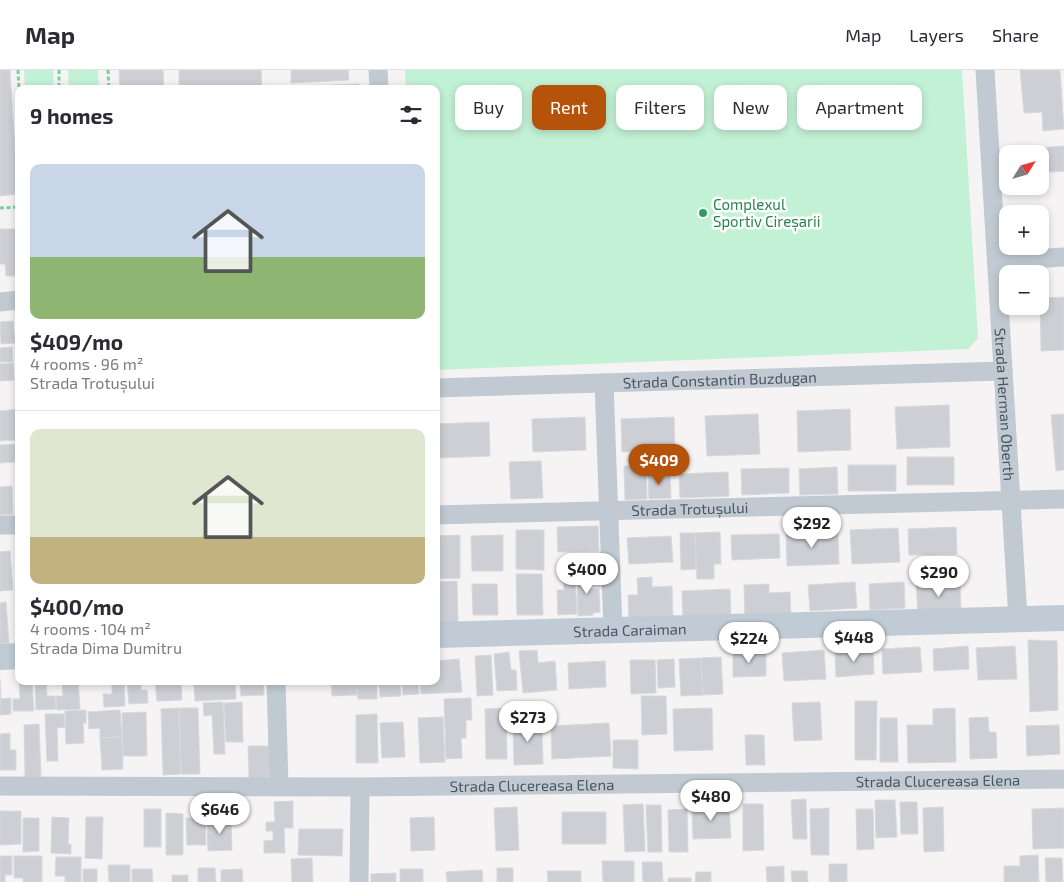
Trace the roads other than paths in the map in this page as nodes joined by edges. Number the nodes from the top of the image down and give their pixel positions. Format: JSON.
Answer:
{"nodes":[{"id":1,"x":378,"y":70,"type":"edge"},
{"id":2,"x":985,"y":70,"type":"edge"},
{"id":3,"x":379,"y":85,"type":"edge"},
{"id":4,"x":1064,"y":257,"type":"edge"},
{"id":5,"x":996,"y":261,"type":"junction"},
{"id":6,"x":15,"y":300,"type":"edge"},
{"id":7,"x":0,"y":302,"type":"edge"},
{"id":8,"x":1003,"y":370,"type":"junction"},
{"id":9,"x":604,"y":383,"type":"junction"},
{"id":10,"x":440,"y":388,"type":"edge"},
{"id":11,"x":1064,"y":499,"type":"edge"},
{"id":12,"x":1011,"y":501,"type":"junction"},
{"id":13,"x":610,"y":510,"type":"junction"},
{"id":14,"x":440,"y":516,"type":"edge"},
{"id":15,"x":0,"y":525,"type":"edge"},
{"id":16,"x":15,"y":525,"type":"edge"},
{"id":17,"x":1064,"y":618,"type":"edge"},
{"id":18,"x":1018,"y":619,"type":"junction"},
{"id":19,"x":613,"y":630,"type":"junction"},
{"id":20,"x":440,"y":635,"type":"edge"},
{"id":21,"x":15,"y":656,"type":"edge"},
{"id":22,"x":0,"y":657,"type":"edge"},
{"id":23,"x":276,"y":685,"type":"edge"},
{"id":24,"x":1064,"y":779,"type":"edge"},
{"id":25,"x":0,"y":786,"type":"edge"},
{"id":26,"x":279,"y":786,"type":"junction"},
{"id":27,"x":360,"y":787,"type":"junction"},
{"id":28,"x":359,"y":882,"type":"edge"}],
"edges":[{"from":1,"to":3,"type":"street"},
{"from":2,"to":5,"type":"street","name":"Strada Herman Oberth"},
{"from":4,"to":5,"type":"street"},
{"from":5,"to":8,"type":"street","name":"Strada Herman Oberth"},
{"from":6,"to":7,"type":"street"},
{"from":8,"to":9,"type":"street","name":"Strada Constantin Buzdugan"},
{"from":8,"to":12,"type":"street","name":"Strada Herman Oberth"},
{"from":9,"to":10,"type":"street","name":"Strada Constantin Buzdugan"},
{"from":9,"to":13,"type":"street"},
{"from":11,"to":12,"type":"street","name":"Strada Trotușului"},
{"from":12,"to":13,"type":"street","name":"Strada Trotușului"},
{"from":12,"to":18,"type":"street","name":"Strada Herman Oberth"},
{"from":13,"to":14,"type":"street","name":"Strada Trotușului"},
{"from":13,"to":19,"type":"street"},
{"from":15,"to":16,"type":"street"},
{"from":17,"to":18,"type":"street","name":"Strada Caraiman"},
{"from":18,"to":19,"type":"street","name":"Strada Caraiman"},
{"from":19,"to":20,"type":"street","name":"Strada Caraiman"},
{"from":21,"to":22,"type":"street"},
{"from":23,"to":26,"type":"street"},
{"from":24,"to":27,"type":"street","name":"Strada Clucereasa Elena"},
{"from":25,"to":26,"type":"street","name":"Strada Clucereasa Elena"},
{"from":26,"to":27,"type":"street","name":"Strada Clucereasa Elena"},
{"from":27,"to":28,"type":"street"}]}
